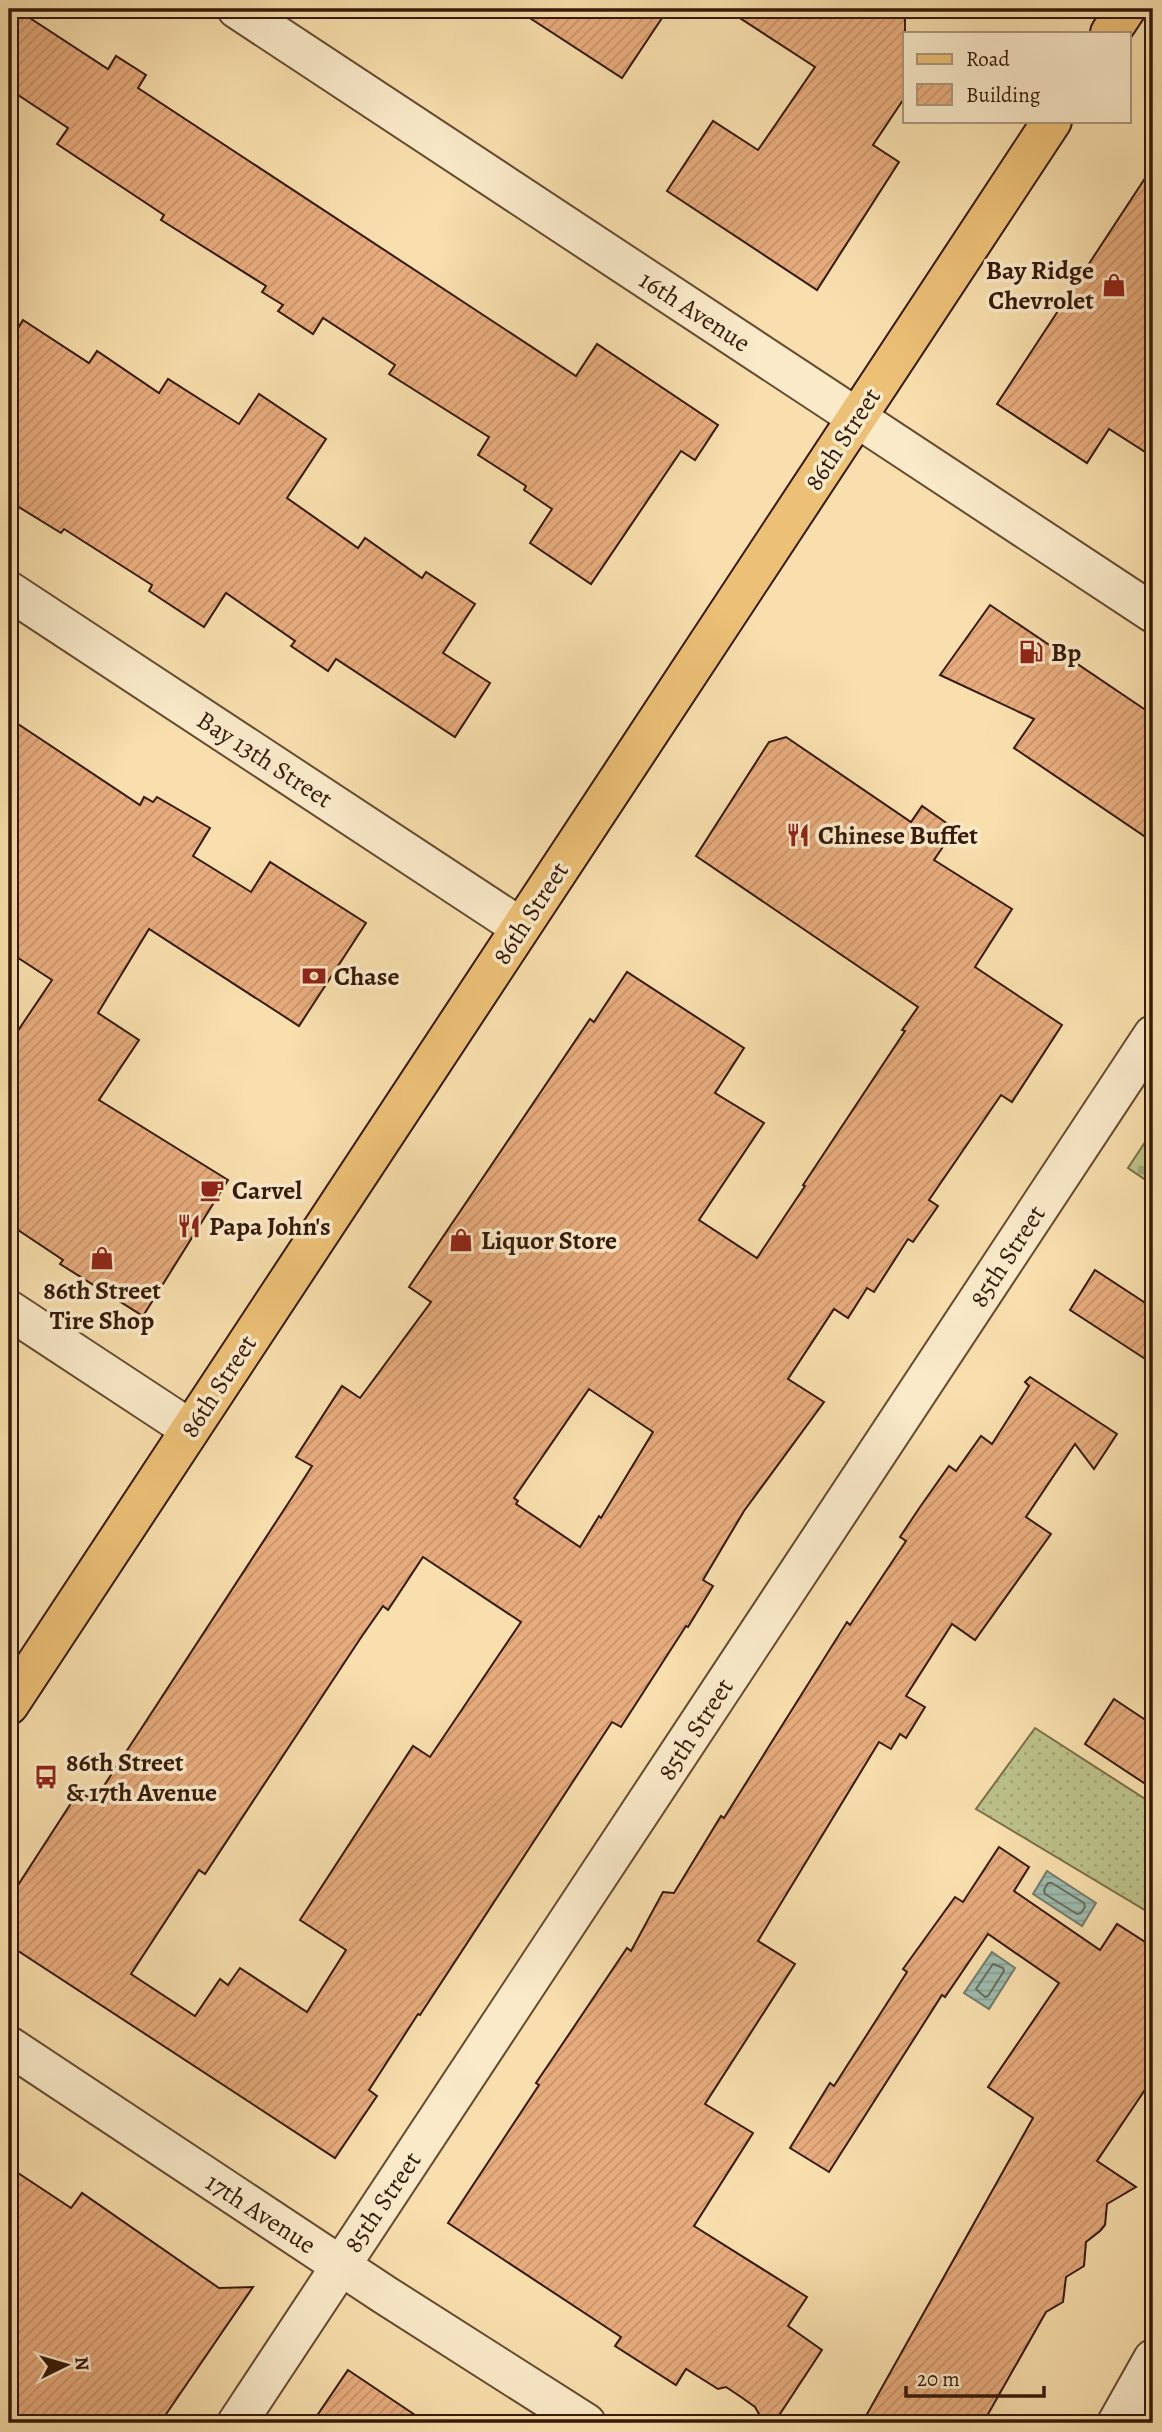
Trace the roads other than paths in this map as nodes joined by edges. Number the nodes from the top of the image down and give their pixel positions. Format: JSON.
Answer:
{"nodes":[{"id":1,"x":237,"y":9,"type":"edge"},
{"id":2,"x":1126,"y":9,"type":"edge"},
{"id":3,"x":1111,"y":32,"type":"edge"},
{"id":4,"x":1051,"y":122,"type":"edge"},
{"id":5,"x":856,"y":417,"type":"junction"},
{"id":6,"x":9,"y":591,"type":"edge"},
{"id":7,"x":1153,"y":613,"type":"edge"},
{"id":8,"x":520,"y":928,"type":"junction"},
{"id":9,"x":1153,"y":1035,"type":"edge"},
{"id":10,"x":9,"y":1310,"type":"edge"},
{"id":11,"x":190,"y":1429,"type":"junction"},
{"id":12,"x":9,"y":1705,"type":"edge"},
{"id":13,"x":9,"y":2046,"type":"edge"},
{"id":14,"x":340,"y":2266,"type":"junction"},
{"id":15,"x":1153,"y":2359,"type":"edge"},
{"id":16,"x":237,"y":2423,"type":"edge"},
{"id":17,"x":586,"y":2423,"type":"edge"},
{"id":18,"x":1117,"y":2423,"type":"edge"}],
"edges":[{"from":1,"to":5,"type":"street","name":"16th Avenue"},
{"from":2,"to":3,"type":"main road"},
{"from":4,"to":5,"type":"main road","name":"86th Street"},
{"from":5,"to":7,"type":"street","name":"16th Avenue"},
{"from":5,"to":8,"type":"main road","name":"86th Street"},
{"from":6,"to":8,"type":"street","name":"Bay 13th Street"},
{"from":8,"to":11,"type":"main road","name":"86th Street"},
{"from":9,"to":14,"type":"street","name":"85th Street"},
{"from":10,"to":11,"type":"street"},
{"from":11,"to":12,"type":"main road","name":"86th Street"},
{"from":13,"to":14,"type":"street","name":"17th Avenue"},
{"from":14,"to":16,"type":"street","name":"85th Street"},
{"from":14,"to":17,"type":"street","name":"17th Avenue"},
{"from":15,"to":18,"type":"street"}]}
